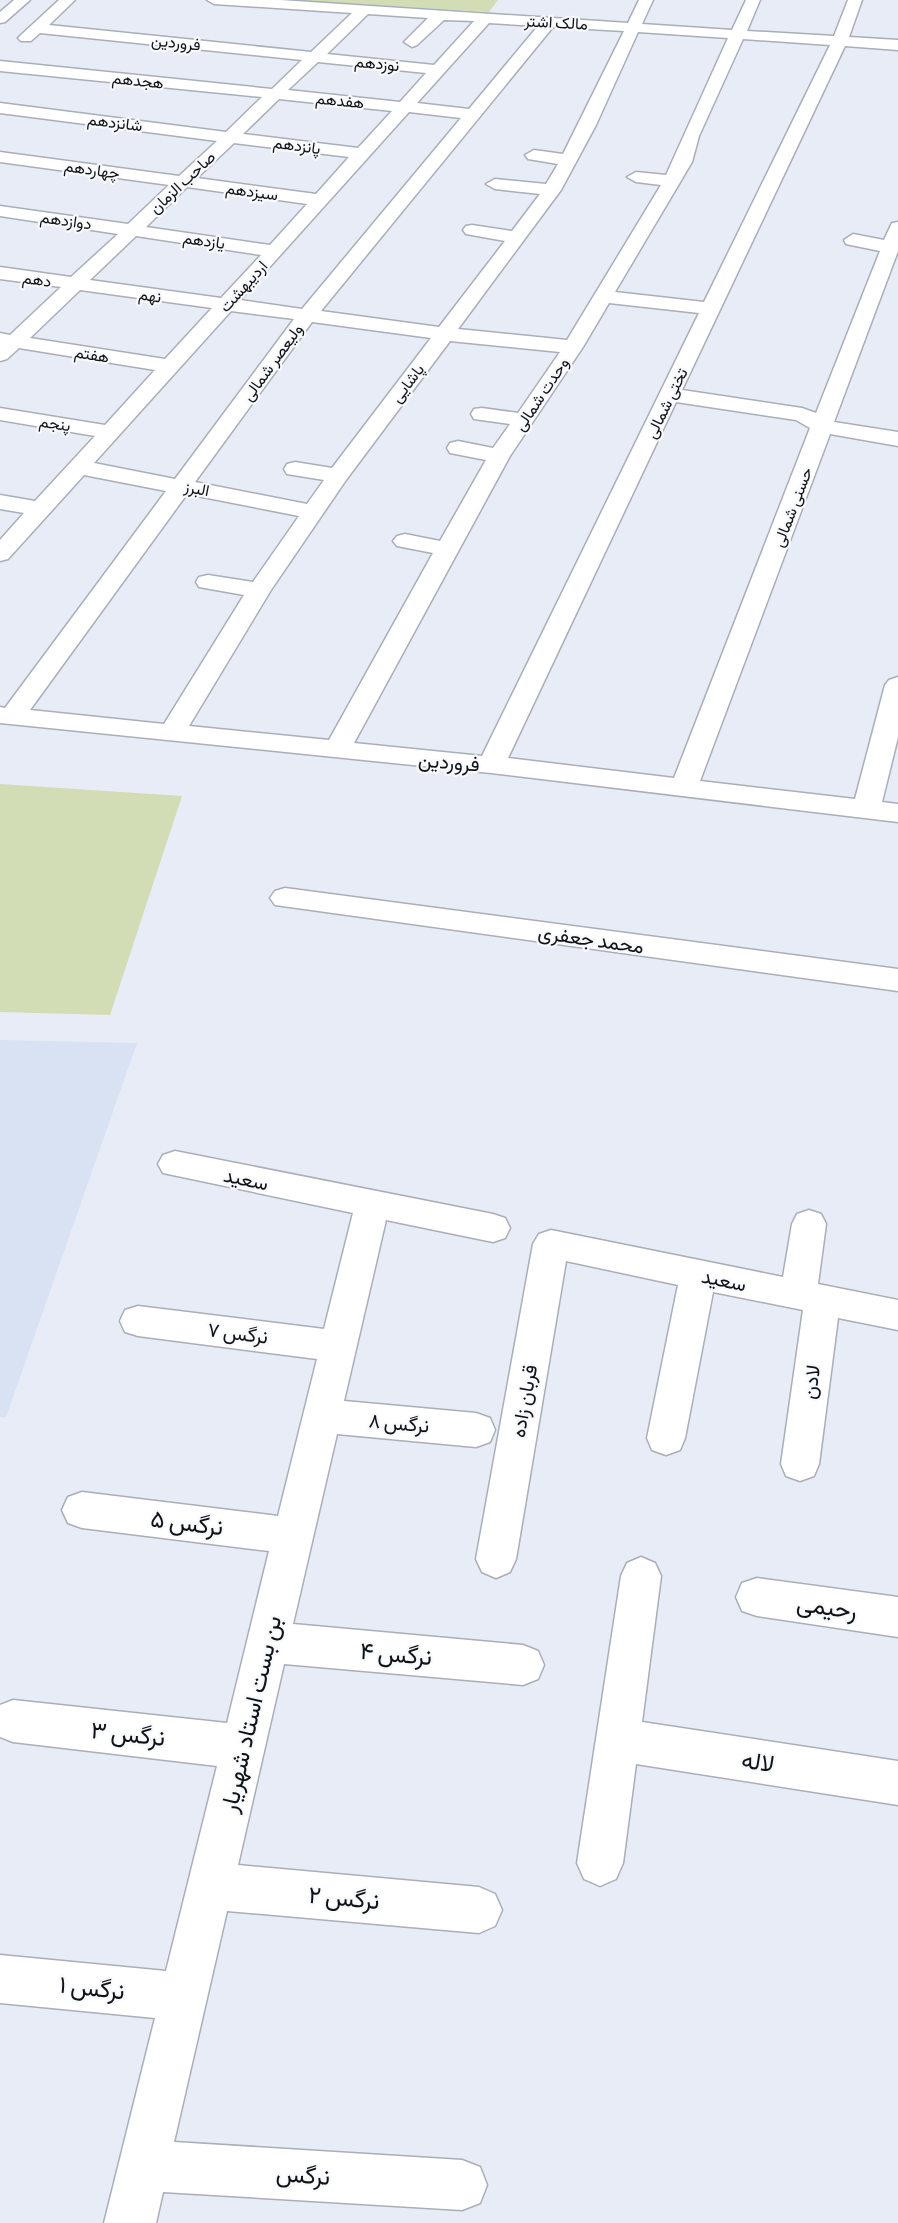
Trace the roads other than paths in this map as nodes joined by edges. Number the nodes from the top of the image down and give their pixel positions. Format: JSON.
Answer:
{"nodes":[{"id":1,"x":23,"y":0,"type":"edge"},
{"id":2,"x":68,"y":0,"type":"edge"},
{"id":3,"x":214,"y":0,"type":"edge"},
{"id":4,"x":646,"y":0,"type":"edge"},
{"id":5,"x":753,"y":0,"type":"edge"},
{"id":6,"x":855,"y":0,"type":"edge"},
{"id":7,"x":364,"y":10,"type":"junction"},
{"id":8,"x":440,"y":15,"type":"junction"},
{"id":9,"x":543,"y":17,"type":"junction"},
{"id":10,"x":485,"y":18,"type":"junction"},
{"id":11,"x":0,"y":19,"type":"edge"},
{"id":12,"x":632,"y":27,"type":"junction"},
{"id":13,"x":37,"y":28,"type":"junction"},
{"id":14,"x":738,"y":34,"type":"junction"},
{"id":15,"x":840,"y":41,"type":"junction"},
{"id":16,"x":412,"y":42,"type":"dead end"},
{"id":17,"x":898,"y":45,"type":"edge"},
{"id":18,"x":315,"y":56,"type":"junction"},
{"id":19,"x":6,"y":57,"type":"edge"},
{"id":20,"x":439,"y":70,"type":"junction"},
{"id":21,"x":276,"y":93,"type":"junction"},
{"id":22,"x":405,"y":107,"type":"junction"},
{"id":23,"x":0,"y":108,"type":"edge"},
{"id":24,"x":473,"y":114,"type":"junction"},
{"id":25,"x":231,"y":136,"type":"junction"},
{"id":26,"x":539,"y":147,"type":"dead end"},
{"id":27,"x":574,"y":152,"type":"junction"},
{"id":28,"x":362,"y":154,"type":"junction"},
{"id":29,"x":0,"y":157,"type":"edge"},
{"id":30,"x":636,"y":177,"type":"dead end"},
{"id":31,"x":671,"y":181,"type":"junction"},
{"id":32,"x":183,"y":182,"type":"junction"},
{"id":33,"x":495,"y":184,"type":"dead end"},
{"id":34,"x":552,"y":190,"type":"junction"},
{"id":35,"x":320,"y":200,"type":"junction"},
{"id":36,"x":0,"y":211,"type":"edge"},
{"id":37,"x":132,"y":229,"type":"junction"},
{"id":38,"x":472,"y":230,"type":"dead end"},
{"id":39,"x":517,"y":237,"type":"junction"},
{"id":40,"x":894,"y":237,"type":"edge"},
{"id":41,"x":853,"y":240,"type":"dead end"},
{"id":42,"x":275,"y":251,"type":"junction"},
{"id":43,"x":0,"y":273,"type":"edge"},
{"id":44,"x":75,"y":284,"type":"junction"},
{"id":45,"x":601,"y":296,"type":"junction"},
{"id":46,"x":225,"y":305,"type":"junction"},
{"id":47,"x":711,"y":309,"type":"junction"},
{"id":48,"x":307,"y":315,"type":"junction"},
{"id":49,"x":448,"y":329,"type":"junction"},
{"id":50,"x":517,"y":332,"type":"dead end"},
{"id":51,"x":5,"y":345,"type":"edge"},
{"id":52,"x":573,"y":347,"type":"junction"},
{"id":53,"x":170,"y":366,"type":"junction"},
{"id":54,"x":670,"y":395,"type":"junction"},
{"id":55,"x":0,"y":414,"type":"edge"},
{"id":56,"x":482,"y":414,"type":"dead end"},
{"id":57,"x":524,"y":420,"type":"junction"},
{"id":58,"x":823,"y":426,"type":"junction"},
{"id":59,"x":110,"y":432,"type":"junction"},
{"id":60,"x":898,"y":439,"type":"edge"},
{"id":61,"x":458,"y":448,"type":"dead end"},
{"id":62,"x":499,"y":456,"type":"junction"},
{"id":63,"x":78,"y":467,"type":"junction"},
{"id":64,"x":295,"y":469,"type":"dead end"},
{"id":65,"x":338,"y":476,"type":"junction"},
{"id":66,"x":182,"y":485,"type":"junction"},
{"id":67,"x":0,"y":502,"type":"edge"},
{"id":68,"x":41,"y":509,"type":"junction"},
{"id":69,"x":315,"y":512,"type":"junction"},
{"id":70,"x":405,"y":541,"type":"dead end"},
{"id":71,"x":447,"y":549,"type":"junction"},
{"id":72,"x":0,"y":554,"type":"edge"},
{"id":73,"x":208,"y":582,"type":"dead end"},
{"id":74,"x":259,"y":590,"type":"junction"},
{"id":75,"x":898,"y":685,"type":"edge"},
{"id":76,"x":6,"y":715,"type":"edge"},
{"id":77,"x":171,"y":734,"type":"junction"},
{"id":78,"x":336,"y":751,"type":"junction"},
{"id":79,"x":491,"y":765,"type":"junction"},
{"id":80,"x":684,"y":787,"type":"junction"},
{"id":81,"x":866,"y":809,"type":"junction"},
{"id":82,"x":898,"y":813,"type":"edge"},
{"id":83,"x":285,"y":898,"type":"dead end"},
{"id":84,"x":898,"y":980,"type":"edge"},
{"id":85,"x":175,"y":1164,"type":"dead end"},
{"id":86,"x":372,"y":1205,"type":"junction"},
{"id":87,"x":809,"y":1224,"type":"dead end"},
{"id":88,"x":493,"y":1228,"type":"dead end"},
{"id":89,"x":551,"y":1244,"type":"joint"},
{"id":90,"x":698,"y":1274,"type":"junction"},
{"id":91,"x":810,"y":1298,"type":"junction"},
{"id":92,"x":898,"y":1315,"type":"edge"},
{"id":93,"x":138,"y":1321,"type":"dead end"},
{"id":94,"x":339,"y":1346,"type":"junction"},
{"id":95,"x":322,"y":1416,"type":"junction"},
{"id":96,"x":476,"y":1430,"type":"dead end"},
{"id":97,"x":666,"y":1438,"type":"dead end"},
{"id":98,"x":800,"y":1464,"type":"dead end"},
{"id":99,"x":82,"y":1510,"type":"dead end"},
{"id":100,"x":293,"y":1536,"type":"junction"},
{"id":101,"x":496,"y":1559,"type":"dead end"},
{"id":102,"x":641,"y":1576,"type":"dead end"},
{"id":103,"x":757,"y":1597,"type":"dead end"},
{"id":104,"x":898,"y":1617,"type":"edge"},
{"id":105,"x":268,"y":1642,"type":"junction"},
{"id":106,"x":523,"y":1665,"type":"dead end"},
{"id":107,"x":14,"y":1721,"type":"dead end"},
{"id":108,"x":618,"y":1740,"type":"junction"},
{"id":109,"x":243,"y":1747,"type":"junction"},
{"id":110,"x":898,"y":1783,"type":"edge"},
{"id":111,"x":600,"y":1863,"type":"dead end"},
{"id":112,"x":210,"y":1886,"type":"junction"},
{"id":113,"x":479,"y":1910,"type":"dead end"},
{"id":114,"x":0,"y":1979,"type":"edge"},
{"id":115,"x":184,"y":1997,"type":"junction"},
{"id":116,"x":144,"y":2165,"type":"junction"},
{"id":117,"x":462,"y":2186,"type":"dead end"},
{"id":118,"x":130,"y":2223,"type":"edge"}],
"edges":[{"from":1,"to":11,"type":"street"},
{"from":2,"to":13,"type":"street"},
{"from":3,"to":7,"type":"street","name":"مالک اشتر"},
{"from":4,"to":12,"type":"street","name":"پاشایی"},
{"from":5,"to":14,"type":"street","name":"وحدت شمالی"},
{"from":6,"to":15,"type":"street","name":"تختی شمالی"},
{"from":7,"to":8,"type":"street","name":"مالک اشتر"},
{"from":7,"to":18,"type":"street","name":"صاحب الزمان"},
{"from":8,"to":10,"type":"street","name":"مالک اشتر"},
{"from":8,"to":16,"type":"street"},
{"from":9,"to":10,"type":"street","name":"مالک اشتر"},
{"from":9,"to":12,"type":"street","name":"مالک اشتر"},
{"from":9,"to":24,"type":"street","name":"ولیعصر شمالی"},
{"from":10,"to":20,"type":"street","name":"اردیبهشت"},
{"from":12,"to":14,"type":"street","name":"مالک اشتر"},
{"from":12,"to":27,"type":"street","name":"پاشایی"},
{"from":13,"to":18,"type":"street","name":"فروردین"},
{"from":13,"to":19,"type":"street"},
{"from":14,"to":15,"type":"street","name":"مالک اشتر"},
{"from":14,"to":31,"type":"street","name":"وحدت شمالی"},
{"from":15,"to":17,"type":"street","name":"مالک اشتر"},
{"from":15,"to":47,"type":"street","name":"تختی شمالی"},
{"from":18,"to":20,"type":"street","name":"نوزدهم"},
{"from":18,"to":21,"type":"street","name":"صاحب الزمان"},
{"from":19,"to":21,"type":"street","name":"هجدهم"},
{"from":20,"to":22,"type":"street","name":"اردیبهشت"},
{"from":21,"to":22,"type":"street","name":"هفدهم"},
{"from":21,"to":25,"type":"street","name":"صاحب الزمان"},
{"from":22,"to":24,"type":"street","name":"هفدهم"},
{"from":22,"to":28,"type":"street","name":"اردیبهشت"},
{"from":23,"to":25,"type":"street","name":"شانزدهم"},
{"from":24,"to":48,"type":"street","name":"ولیعصر شمالی"},
{"from":25,"to":28,"type":"street","name":"پانزدهم"},
{"from":25,"to":32,"type":"street","name":"صاحب الزمان"},
{"from":26,"to":27,"type":"street"},
{"from":27,"to":34,"type":"street","name":"پاشایی"},
{"from":28,"to":35,"type":"street","name":"اردیبهشت"},
{"from":29,"to":32,"type":"street","name":"چهاردهم"},
{"from":30,"to":31,"type":"street"},
{"from":31,"to":45,"type":"street","name":"وحدت شمالی"},
{"from":32,"to":35,"type":"street","name":"سیزدهم"},
{"from":32,"to":37,"type":"street","name":"صاحب الزمان"},
{"from":33,"to":34,"type":"street"},
{"from":34,"to":39,"type":"street","name":"پاشایی"},
{"from":35,"to":42,"type":"street","name":"اردیبهشت"},
{"from":36,"to":37,"type":"street","name":"دوازدهم"},
{"from":37,"to":42,"type":"street","name":"یازدهم"},
{"from":37,"to":44,"type":"street","name":"صاحب الزمان"},
{"from":38,"to":39,"type":"street"},
{"from":39,"to":49,"type":"street","name":"پاشایی"},
{"from":40,"to":41,"type":"street"},
{"from":40,"to":58,"type":"street","name":"حسنی شمالی"},
{"from":42,"to":46,"type":"street","name":"اردیبهشت"},
{"from":43,"to":44,"type":"street","name":"دهم"},
{"from":44,"to":46,"type":"street","name":"نهم"},
{"from":44,"to":51,"type":"street","name":"صاحب الزمان"},
{"from":45,"to":47,"type":"street"},
{"from":45,"to":52,"type":"street","name":"وحدت شمالی"},
{"from":46,"to":48,"type":"street","name":"نهم"},
{"from":46,"to":53,"type":"street","name":"اردیبهشت"},
{"from":47,"to":54,"type":"street","name":"تختی شمالی"},
{"from":48,"to":49,"type":"street","name":"نهم"},
{"from":48,"to":66,"type":"street","name":"ولیعصر شمالی"},
{"from":49,"to":50,"type":"street"},
{"from":49,"to":52,"type":"street"},
{"from":49,"to":65,"type":"street","name":"پاشایی"},
{"from":51,"to":53,"type":"street","name":"هفتم"},
{"from":52,"to":57,"type":"street","name":"وحدت شمالی"},
{"from":53,"to":59,"type":"street","name":"اردیبهشت"},
{"from":54,"to":58,"type":"street"},
{"from":54,"to":79,"type":"street","name":"تختی شمالی"},
{"from":55,"to":59,"type":"street","name":"پنجم"},
{"from":56,"to":57,"type":"street"},
{"from":57,"to":62,"type":"street","name":"وحدت شمالی"},
{"from":58,"to":60,"type":"street"},
{"from":58,"to":80,"type":"street","name":"حسنی شمالی"},
{"from":59,"to":63,"type":"street","name":"اردیبهشت"},
{"from":61,"to":62,"type":"street"},
{"from":62,"to":71,"type":"street","name":"وحدت شمالی"},
{"from":63,"to":66,"type":"street","name":"البرز"},
{"from":63,"to":68,"type":"street","name":"اردیبهشت"},
{"from":64,"to":65,"type":"street"},
{"from":65,"to":69,"type":"street","name":"پاشایی"},
{"from":66,"to":69,"type":"street","name":"البرز"},
{"from":66,"to":76,"type":"street","name":"ولیعصر شمالی"},
{"from":67,"to":68,"type":"street"},
{"from":68,"to":72,"type":"street","name":"اردیبهشت"},
{"from":69,"to":74,"type":"street","name":"پاشایی"},
{"from":70,"to":71,"type":"street"},
{"from":71,"to":78,"type":"street","name":"وحدت شمالی"},
{"from":73,"to":74,"type":"street"},
{"from":74,"to":77,"type":"street","name":"پاشایی"},
{"from":75,"to":81,"type":"street"},
{"from":76,"to":77,"type":"street","name":"فروردین"},
{"from":77,"to":78,"type":"street","name":"فروردین"},
{"from":78,"to":79,"type":"street","name":"فروردین"},
{"from":79,"to":80,"type":"street","name":"فروردین"},
{"from":80,"to":81,"type":"street","name":"فروردین"},
{"from":81,"to":82,"type":"street","name":"فروردین"},
{"from":83,"to":84,"type":"street","name":"محمد جعفری"},
{"from":85,"to":86,"type":"street","name":"سعید"},
{"from":86,"to":88,"type":"street","name":"سعید"},
{"from":86,"to":94,"type":"street","name":"بن بست استاد شهریار"},
{"from":87,"to":91,"type":"street","name":"لادن"},
{"from":89,"to":90,"type":"street","name":"سعید"},
{"from":89,"to":101,"type":"street","name":"قربان زاده"},
{"from":90,"to":91,"type":"street","name":"سعید"},
{"from":90,"to":97,"type":"street"},
{"from":91,"to":92,"type":"street","name":"سعید"},
{"from":91,"to":98,"type":"street","name":"لادن"},
{"from":93,"to":94,"type":"street","name":"نرگس ۷"},
{"from":94,"to":95,"type":"street","name":"بن بست استاد شهریار"},
{"from":95,"to":96,"type":"street","name":"نرگس ۸"},
{"from":95,"to":100,"type":"street","name":"بن بست استاد شهریار"},
{"from":99,"to":100,"type":"street","name":"نرگس ۵"},
{"from":100,"to":105,"type":"street","name":"بن بست استاد شهریار"},
{"from":102,"to":108,"type":"street"},
{"from":103,"to":104,"type":"street","name":"رحیمی"},
{"from":105,"to":106,"type":"street","name":"نرگس ۴"},
{"from":105,"to":109,"type":"street","name":"بن بست استاد شهریار"},
{"from":107,"to":109,"type":"street","name":"نرگس ۳"},
{"from":108,"to":110,"type":"street","name":"لاله"},
{"from":108,"to":111,"type":"street"},
{"from":109,"to":112,"type":"street","name":"بن بست استاد شهریار"},
{"from":112,"to":113,"type":"street","name":"نرگس ۲"},
{"from":112,"to":115,"type":"street","name":"بن بست استاد شهریار"},
{"from":114,"to":115,"type":"street","name":"نرگس ۱"},
{"from":115,"to":116,"type":"street","name":"بن بست استاد شهریار"},
{"from":116,"to":117,"type":"street","name":"نرگس"},
{"from":116,"to":118,"type":"street","name":"بن بست استاد شهریار"}]}
